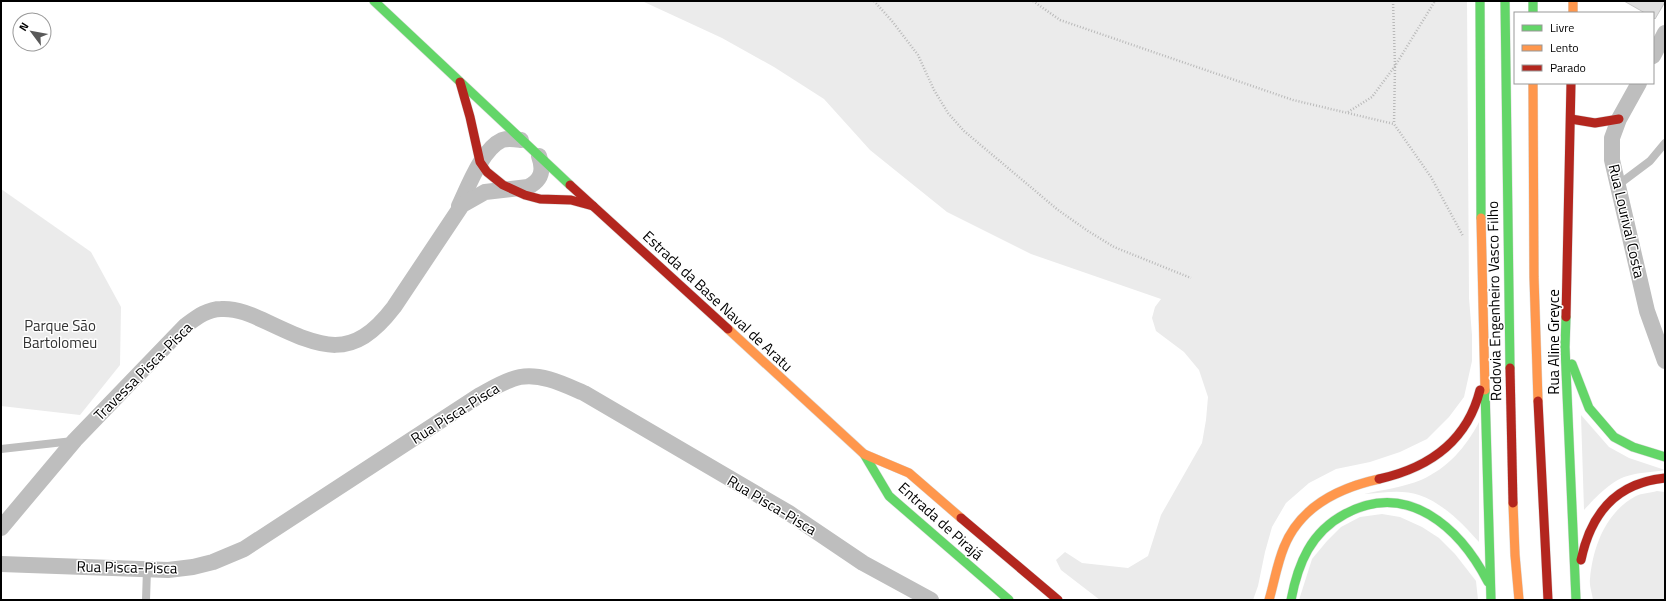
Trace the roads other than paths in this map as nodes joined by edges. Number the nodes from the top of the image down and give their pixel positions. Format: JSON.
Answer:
{"nodes":[{"id":1,"x":360,"y":1,"type":"edge"},
{"id":2,"x":1480,"y":1,"type":"edge"},
{"id":3,"x":1505,"y":1,"type":"edge"},
{"id":4,"x":1533,"y":1,"type":"edge"},
{"id":5,"x":1573,"y":1,"type":"edge"},
{"id":6,"x":377,"y":3,"type":"edge"},
{"id":7,"x":1533,"y":12,"type":"edge"},
{"id":8,"x":1573,"y":12,"type":"edge"},
{"id":9,"x":1665,"y":33,"type":"edge"},
{"id":10,"x":1654,"y":54,"type":"edge"},
{"id":11,"x":459,"y":80,"type":"junction"},
{"id":12,"x":1533,"y":84,"type":"edge"},
{"id":13,"x":1571,"y":84,"type":"edge"},
{"id":14,"x":1638,"y":84,"type":"edge"},
{"id":15,"x":1571,"y":119,"type":"junction"},
{"id":16,"x":1619,"y":119,"type":"junction"},
{"id":17,"x":521,"y":140,"type":"junction"},
{"id":18,"x":1665,"y":143,"type":"edge"},
{"id":19,"x":539,"y":156,"type":"junction"},
{"id":20,"x":480,"y":162,"type":"junction"},
{"id":21,"x":1618,"y":185,"type":"junction"},
{"id":22,"x":511,"y":189,"type":"junction"},
{"id":23,"x":593,"y":206,"type":"junction"},
{"id":24,"x":453,"y":217,"type":"junction"},
{"id":25,"x":1565,"y":347,"type":"junction"},
{"id":26,"x":1484,"y":359,"type":"junction"},
{"id":27,"x":1665,"y":361,"type":"edge"},
{"id":28,"x":75,"y":440,"type":"junction"},
{"id":29,"x":1,"y":449,"type":"edge"},
{"id":30,"x":864,"y":454,"type":"junction"},
{"id":31,"x":1665,"y":457,"type":"edge"},
{"id":32,"x":1665,"y":478,"type":"edge"},
{"id":33,"x":1,"y":528,"type":"edge"},
{"id":34,"x":1,"y":564,"type":"edge"},
{"id":35,"x":147,"y":569,"type":"junction"},
{"id":36,"x":1490,"y":587,"type":"junction"},
{"id":37,"x":146,"y":600,"type":"edge"},
{"id":38,"x":931,"y":600,"type":"edge"},
{"id":39,"x":1009,"y":600,"type":"edge"},
{"id":40,"x":1058,"y":600,"type":"edge"},
{"id":41,"x":1269,"y":600,"type":"edge"},
{"id":42,"x":1291,"y":600,"type":"edge"},
{"id":43,"x":1491,"y":600,"type":"edge"},
{"id":44,"x":1519,"y":600,"type":"edge"},
{"id":45,"x":1548,"y":600,"type":"edge"},
{"id":46,"x":1575,"y":600,"type":"edge"}],
"edges":[{"from":1,"to":6,"type":"street"},
{"from":2,"to":26,"type":"main road"},
{"from":3,"to":44,"type":"main road","name":"Rodovia Engenheiro Vasco Filho"},
{"from":4,"to":7,"type":"main road"},
{"from":5,"to":8,"type":"main road"},
{"from":6,"to":11,"type":"main road","name":"Estrada da Base Naval de Aratu"},
{"from":9,"to":10,"type":"street"},
{"from":11,"to":17,"type":"main road","name":"Estrada da Base Naval de Aratu"},
{"from":11,"to":20,"type":"main road"},
{"from":12,"to":45,"type":"main road"},
{"from":13,"to":15,"type":"main road","name":"Rua Aline Greyce"},
{"from":14,"to":16,"type":"street","name":"Rua Lourival Costa"},
{"from":15,"to":16,"type":"main road"},
{"from":15,"to":25,"type":"main road","name":"Rua Aline Greyce"},
{"from":16,"to":21,"type":"street","name":"Rua Lourival Costa"},
{"from":17,"to":19,"type":"main road","name":"Estrada da Base Naval de Aratu"},
{"from":17,"to":20,"type":"street","name":"Travessa Pisca-Pisca"},
{"from":18,"to":21,"type":"lane"},
{"from":19,"to":22,"type":"street","name":"Travessa Pisca-Pisca"},
{"from":19,"to":23,"type":"main road","name":"Estrada da Base Naval de Aratu"},
{"from":20,"to":22,"type":"main road"},
{"from":20,"to":24,"type":"street","name":"Travessa Pisca-Pisca"},
{"from":21,"to":27,"type":"street","name":"Rua Lourival Costa"},
{"from":22,"to":23,"type":"main road"},
{"from":22,"to":24,"type":"street","name":"Travessa Pisca-Pisca"},
{"from":23,"to":30,"type":"main road","name":"Estrada da Base Naval de Aratu"},
{"from":24,"to":28,"type":"street","name":"Travessa Pisca-Pisca"},
{"from":25,"to":31,"type":"main road"},
{"from":25,"to":46,"type":"main road","name":"Rua Aline Greyce"},
{"from":26,"to":36,"type":"main road"},
{"from":26,"to":41,"type":"main road"},
{"from":28,"to":29,"type":"lane"},
{"from":28,"to":33,"type":"street","name":"Travessa Pisca-Pisca"},
{"from":30,"to":39,"type":"main road","name":"Entrada de Pirajá"},
{"from":30,"to":40,"type":"main road","name":"Estrada da Base Naval de Aratu"},
{"from":32,"to":46,"type":"main road"},
{"from":34,"to":35,"type":"street","name":"Rua Pisca-Pisca"},
{"from":35,"to":37,"type":"lane"},
{"from":35,"to":38,"type":"street","name":"Rua Pisca-Pisca"},
{"from":36,"to":42,"type":"main road"},
{"from":36,"to":43,"type":"main road"}]}
